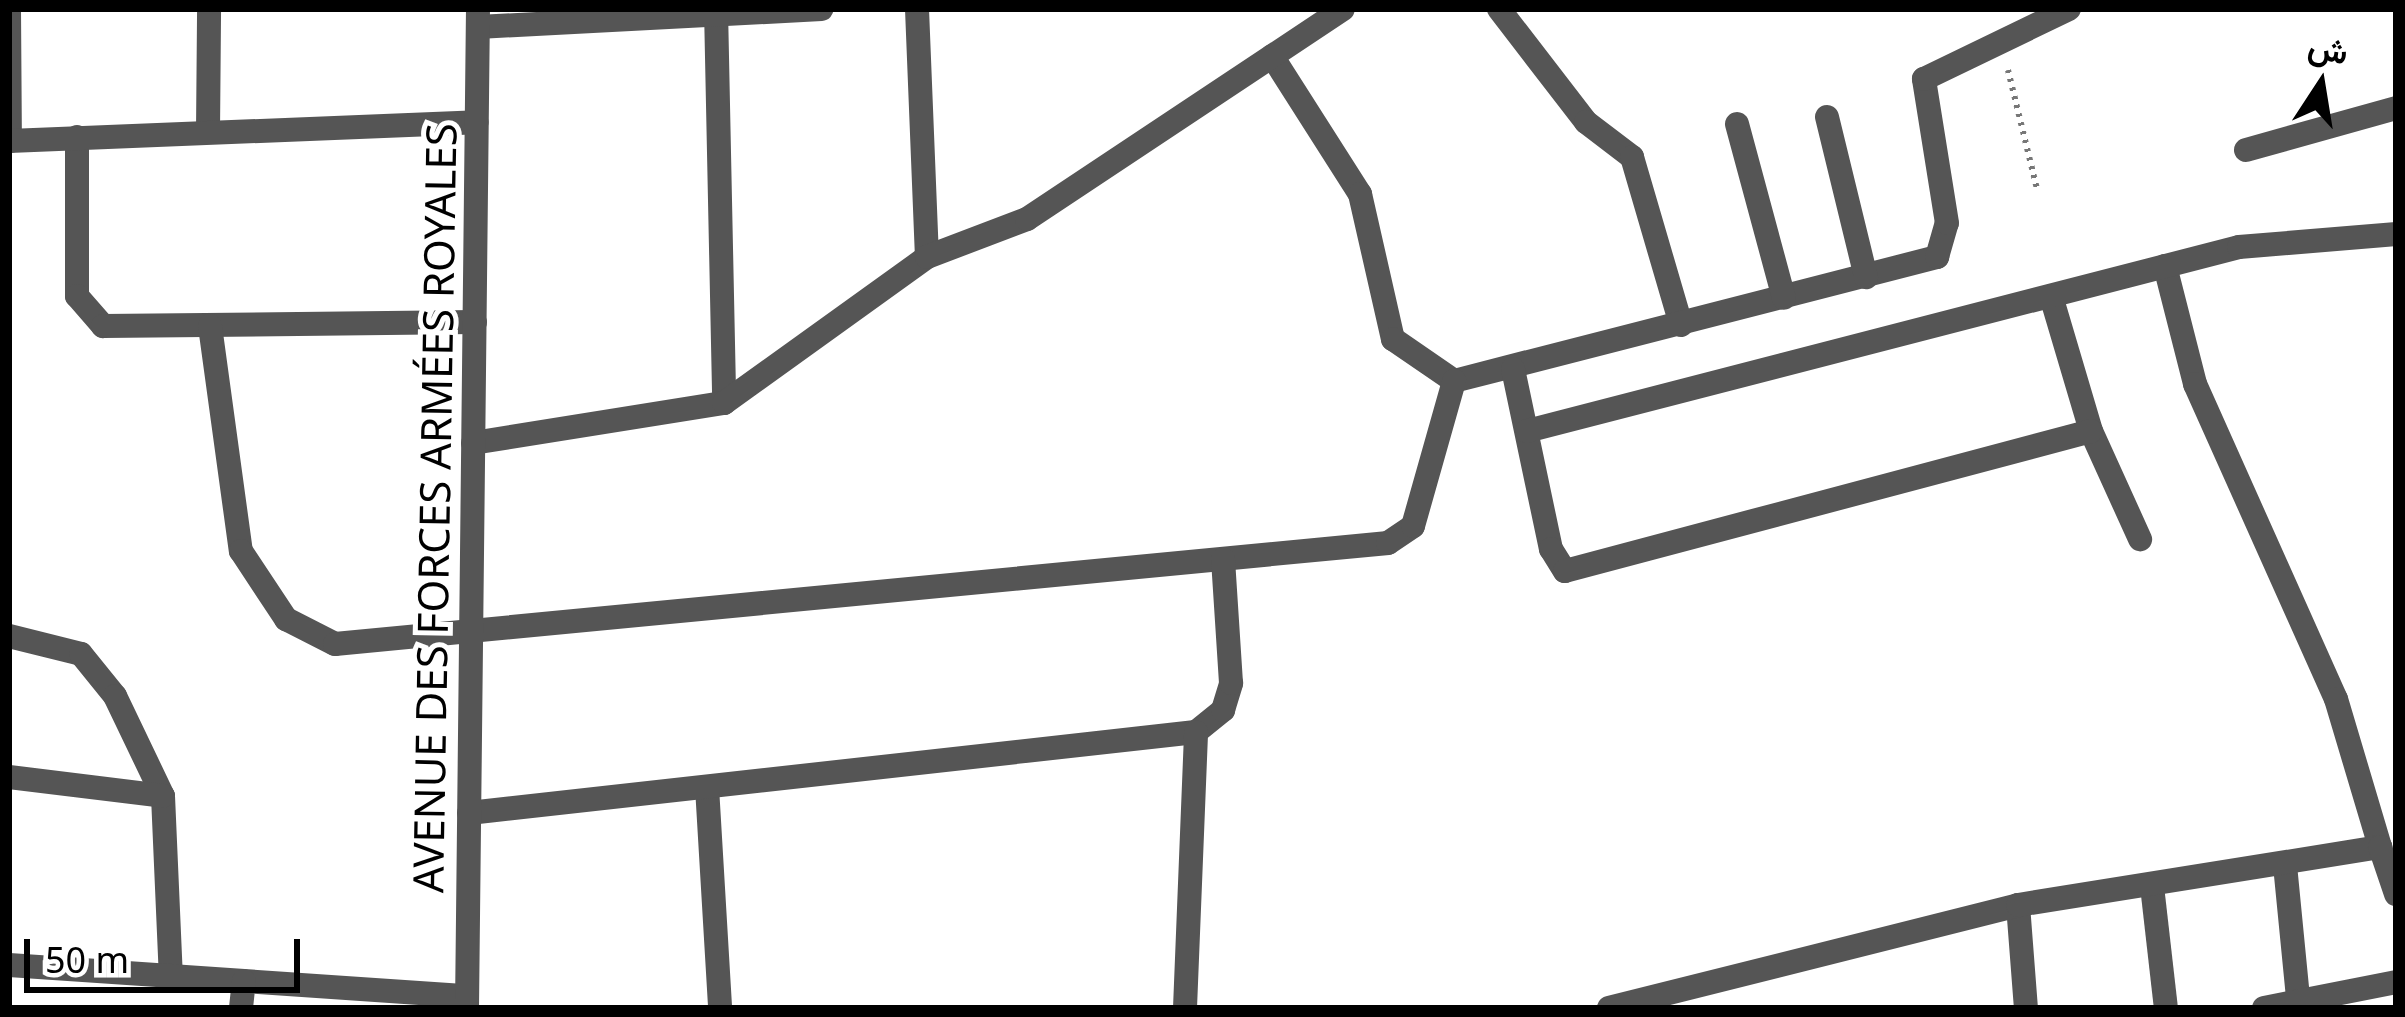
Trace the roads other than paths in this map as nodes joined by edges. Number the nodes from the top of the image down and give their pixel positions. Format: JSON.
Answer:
{"nodes":[{"id":1,"x":9,"y":9,"type":"edge"},
{"id":2,"x":209,"y":9,"type":"edge"},
{"id":3,"x":822,"y":9,"type":"edge"},
{"id":4,"x":917,"y":9,"type":"edge"},
{"id":5,"x":1342,"y":9,"type":"edge"},
{"id":6,"x":1499,"y":9,"type":"edge"},
{"id":7,"x":2069,"y":9,"type":"edge"},
{"id":8,"x":716,"y":12,"type":"edge"},
{"id":9,"x":478,"y":18,"type":"edge"},
{"id":10,"x":1273,"y":56,"type":"junction"},
{"id":11,"x":2396,"y":108,"type":"edge"},
{"id":12,"x":1827,"y":117,"type":"dead end"},
{"id":13,"x":477,"y":122,"type":"junction"},
{"id":14,"x":1738,"y":124,"type":"dead end"},
{"id":15,"x":208,"y":132,"type":"junction"},
{"id":16,"x":77,"y":137,"type":"junction"},
{"id":17,"x":9,"y":141,"type":"edge"},
{"id":18,"x":2246,"y":150,"type":"dead end"},
{"id":19,"x":2396,"y":234,"type":"edge"},
{"id":20,"x":927,"y":256,"type":"junction"},
{"id":21,"x":2164,"y":266,"type":"junction"},
{"id":22,"x":1866,"y":278,"type":"junction"},
{"id":23,"x":2051,"y":296,"type":"junction"},
{"id":24,"x":1784,"y":298,"type":"junction"},
{"id":25,"x":475,"y":322,"type":"junction"},
{"id":26,"x":1681,"y":325,"type":"junction"},
{"id":27,"x":209,"y":326,"type":"junction"},
{"id":28,"x":1513,"y":369,"type":"junction"},
{"id":29,"x":1454,"y":381,"type":"junction"},
{"id":30,"x":724,"y":403,"type":"junction"},
{"id":31,"x":2091,"y":430,"type":"junction"},
{"id":32,"x":1527,"y":431,"type":"junction"},
{"id":33,"x":473,"y":443,"type":"junction"},
{"id":34,"x":2140,"y":539,"type":"dead end"},
{"id":35,"x":1223,"y":560,"type":"junction"},
{"id":36,"x":471,"y":635,"type":"junction"},
{"id":37,"x":9,"y":636,"type":"edge"},
{"id":38,"x":1196,"y":732,"type":"junction"},
{"id":39,"x":9,"y":777,"type":"edge"},
{"id":40,"x":707,"y":787,"type":"junction"},
{"id":41,"x":164,"y":796,"type":"junction"},
{"id":42,"x":469,"y":813,"type":"junction"},
{"id":43,"x":2380,"y":847,"type":"junction"},
{"id":44,"x":2284,"y":865,"type":"junction"},
{"id":45,"x":2152,"y":886,"type":"junction"},
{"id":46,"x":2396,"y":894,"type":"edge"},
{"id":47,"x":2018,"y":905,"type":"junction"},
{"id":48,"x":9,"y":965,"type":"edge"},
{"id":49,"x":171,"y":976,"type":"junction"},
{"id":50,"x":244,"y":981,"type":"junction"},
{"id":51,"x":2396,"y":982,"type":"edge"},
{"id":52,"x":467,"y":1002,"type":"edge"},
{"id":53,"x":2299,"y":1005,"type":"edge"},
{"id":54,"x":241,"y":1008,"type":"edge"},
{"id":55,"x":721,"y":1008,"type":"edge"},
{"id":56,"x":1185,"y":1008,"type":"edge"},
{"id":57,"x":1609,"y":1008,"type":"edge"},
{"id":58,"x":2026,"y":1008,"type":"edge"},
{"id":59,"x":2166,"y":1008,"type":"edge"},
{"id":60,"x":2264,"y":1008,"type":"edge"}],
"edges":[{"from":1,"to":17,"type":"street"},
{"from":2,"to":15,"type":"street"},
{"from":3,"to":8,"type":"street"},
{"from":4,"to":20,"type":"street"},
{"from":5,"to":10,"type":"street"},
{"from":6,"to":26,"type":"street"},
{"from":7,"to":22,"type":"street"},
{"from":8,"to":9,"type":"street"},
{"from":8,"to":30,"type":"street"},
{"from":9,"to":13,"type":"street","name":"AVENUE DES FORCES ARMÉES ROYALES"},
{"from":10,"to":20,"type":"street"},
{"from":10,"to":29,"type":"street"},
{"from":11,"to":18,"type":"street"},
{"from":12,"to":22,"type":"street"},
{"from":13,"to":15,"type":"street"},
{"from":13,"to":25,"type":"street","name":"AVENUE DES FORCES ARMÉES ROYALES"},
{"from":14,"to":24,"type":"street"},
{"from":15,"to":16,"type":"street"},
{"from":16,"to":17,"type":"street"},
{"from":16,"to":27,"type":"street"},
{"from":19,"to":21,"type":"street"},
{"from":20,"to":30,"type":"street"},
{"from":21,"to":23,"type":"street"},
{"from":21,"to":43,"type":"street"},
{"from":22,"to":24,"type":"street"},
{"from":23,"to":31,"type":"street"},
{"from":23,"to":32,"type":"street"},
{"from":24,"to":26,"type":"street"},
{"from":25,"to":27,"type":"street"},
{"from":25,"to":33,"type":"street","name":"AVENUE DES FORCES ARMÉES ROYALES"},
{"from":26,"to":28,"type":"street"},
{"from":27,"to":36,"type":"street"},
{"from":28,"to":29,"type":"street"},
{"from":28,"to":32,"type":"street"},
{"from":29,"to":35,"type":"street"},
{"from":30,"to":33,"type":"street"},
{"from":31,"to":32,"type":"street"},
{"from":31,"to":34,"type":"street"},
{"from":33,"to":36,"type":"street","name":"AVENUE DES FORCES ARMÉES ROYALES"},
{"from":35,"to":36,"type":"street"},
{"from":35,"to":38,"type":"street"},
{"from":36,"to":42,"type":"street","name":"AVENUE DES FORCES ARMÉES ROYALES"},
{"from":37,"to":41,"type":"street"},
{"from":38,"to":40,"type":"street"},
{"from":38,"to":56,"type":"street"},
{"from":39,"to":41,"type":"street"},
{"from":40,"to":42,"type":"street"},
{"from":40,"to":55,"type":"street"},
{"from":41,"to":49,"type":"street"},
{"from":42,"to":52,"type":"street","name":"AVENUE DES FORCES ARMÉES ROYALES"},
{"from":43,"to":44,"type":"street"},
{"from":43,"to":46,"type":"street"},
{"from":44,"to":45,"type":"street"},
{"from":44,"to":53,"type":"street"},
{"from":45,"to":47,"type":"street"},
{"from":45,"to":59,"type":"street"},
{"from":47,"to":57,"type":"street"},
{"from":47,"to":58,"type":"street"},
{"from":48,"to":49,"type":"street"},
{"from":49,"to":50,"type":"street"},
{"from":50,"to":52,"type":"street"},
{"from":50,"to":54,"type":"street"},
{"from":51,"to":53,"type":"street"},
{"from":53,"to":60,"type":"street"}]}
